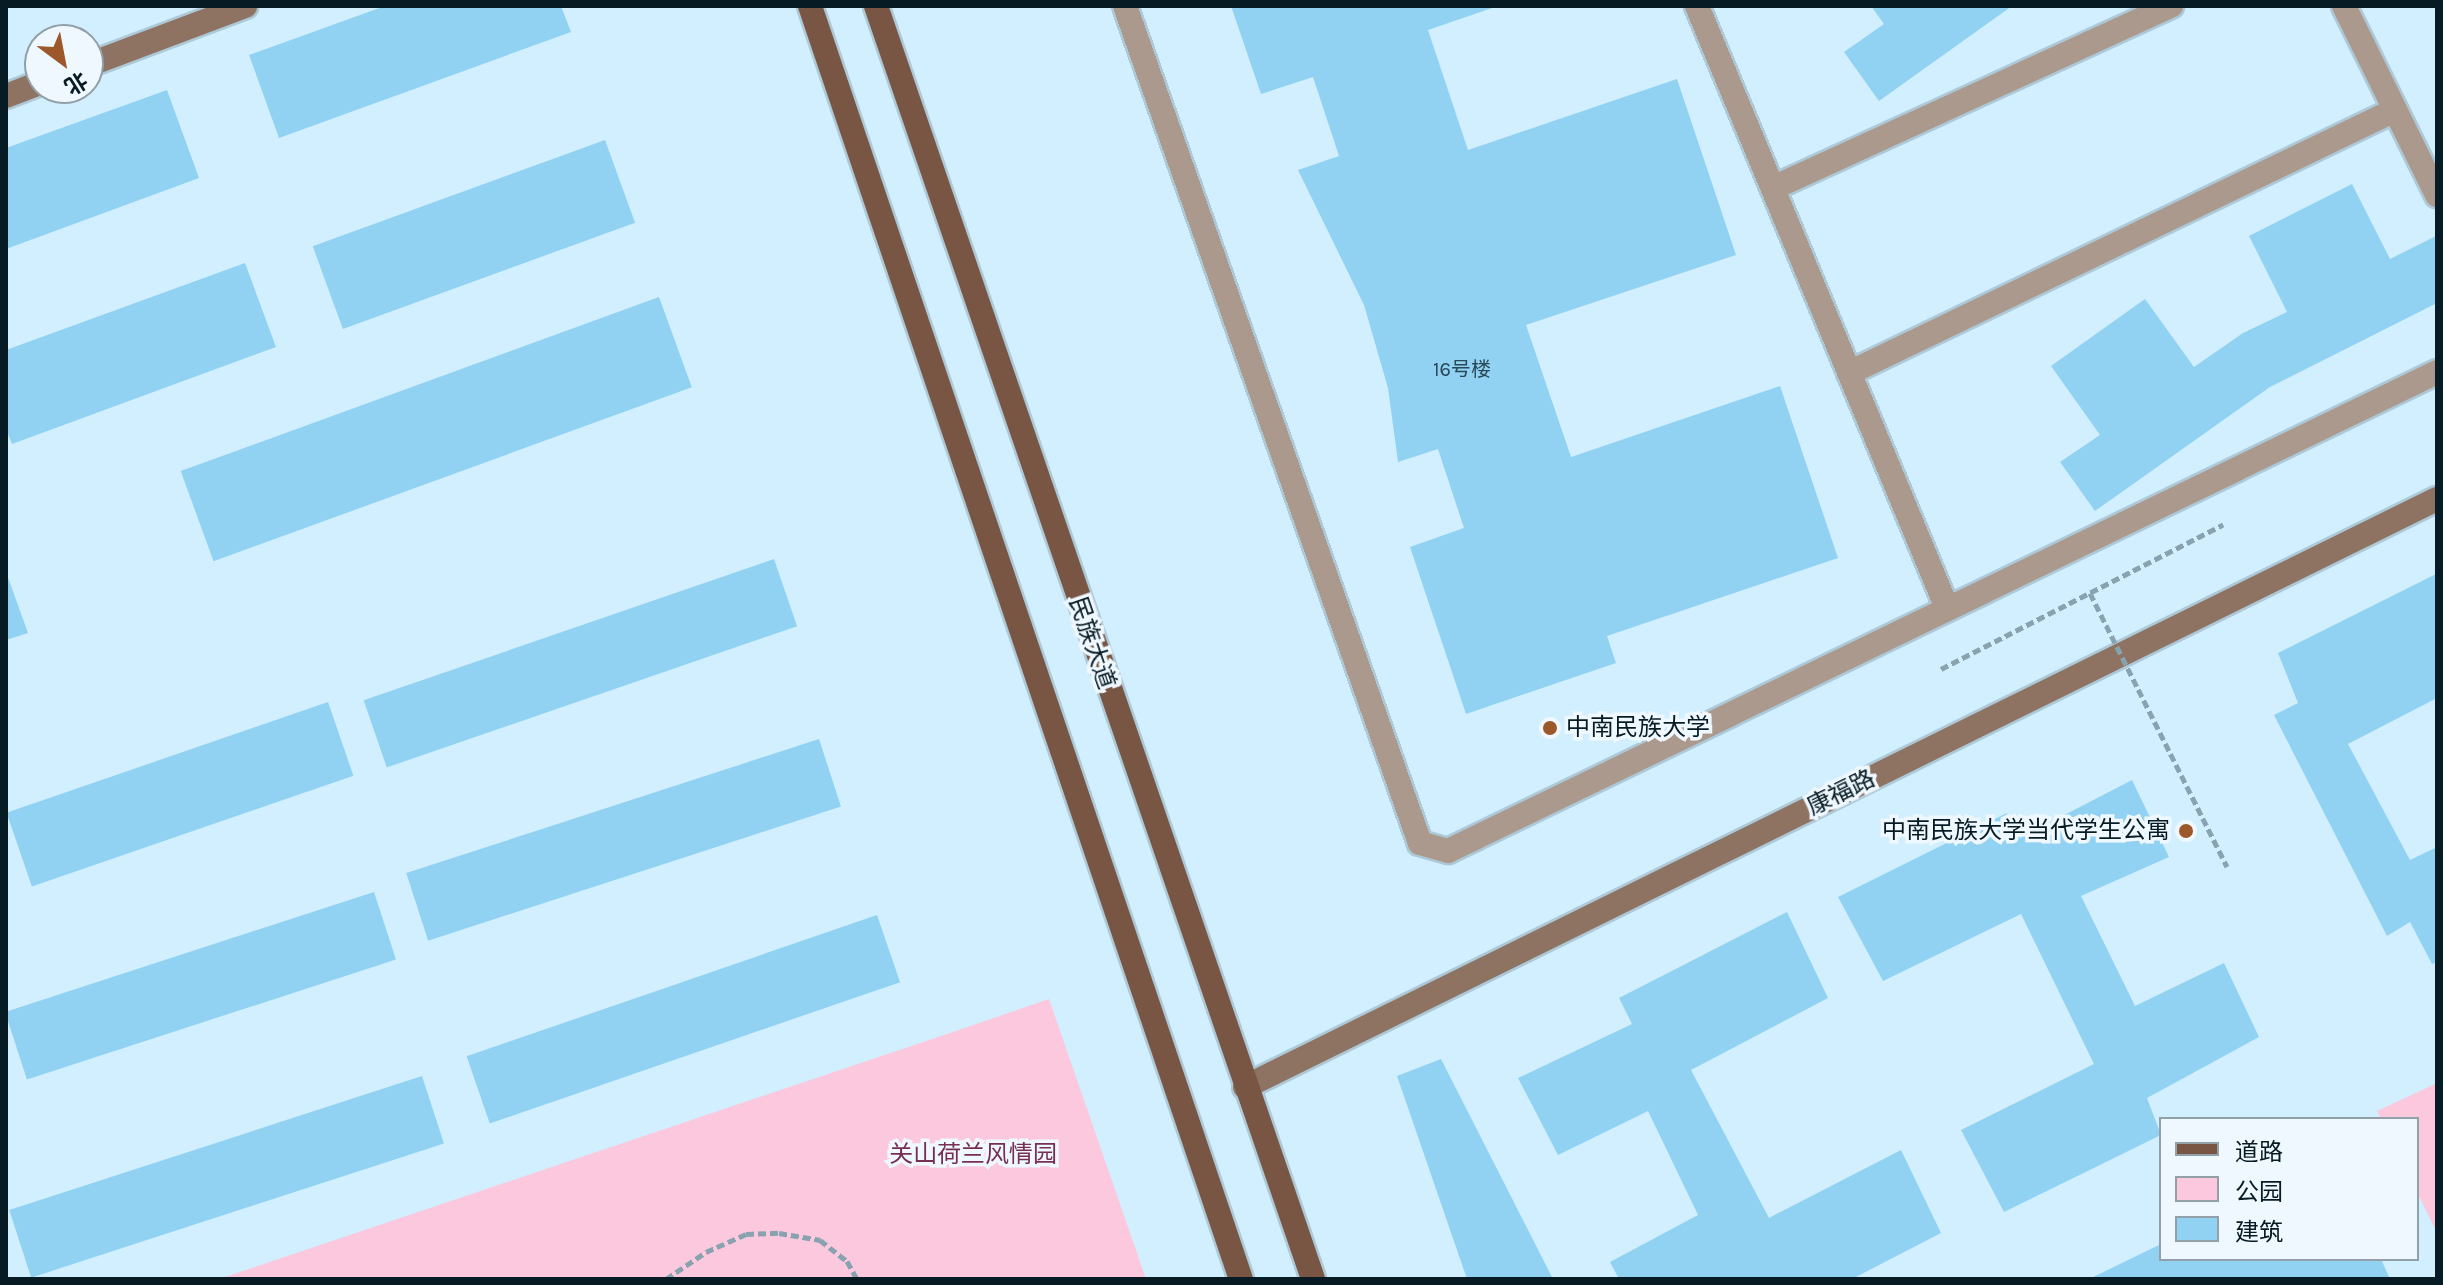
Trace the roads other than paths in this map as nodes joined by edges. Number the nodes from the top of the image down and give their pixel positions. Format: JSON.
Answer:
{"nodes":[{"id":1,"x":245,"y":6,"type":"edge"},
{"id":2,"x":810,"y":6,"type":"edge"},
{"id":3,"x":876,"y":6,"type":"edge"},
{"id":4,"x":1125,"y":6,"type":"edge"},
{"id":5,"x":1697,"y":6,"type":"edge"},
{"id":6,"x":2171,"y":6,"type":"edge"},
{"id":7,"x":2344,"y":6,"type":"edge"},
{"id":8,"x":104,"y":59,"type":"edge"},
{"id":9,"x":2395,"y":110,"type":"junction"},
{"id":10,"x":1773,"y":188,"type":"junction"},
{"id":11,"x":2437,"y":195,"type":"edge"},
{"id":12,"x":2437,"y":372,"type":"edge"},
{"id":13,"x":1849,"y":373,"type":"junction"},
{"id":14,"x":2437,"y":499,"type":"edge"},
{"id":15,"x":1947,"y":608,"type":"junction"},
{"id":16,"x":1245,"y":1087,"type":"junction"},
{"id":17,"x":1241,"y":1279,"type":"edge"},
{"id":18,"x":1313,"y":1279,"type":"edge"}],
"edges":[{"from":1,"to":8,"type":"street"},
{"from":2,"to":17,"type":"main road"},
{"from":3,"to":16,"type":"main road","name":"民族大道"},
{"from":4,"to":15,"type":"street"},
{"from":5,"to":10,"type":"street"},
{"from":6,"to":10,"type":"street"},
{"from":7,"to":9,"type":"street"},
{"from":9,"to":11,"type":"street"},
{"from":9,"to":13,"type":"street"},
{"from":10,"to":13,"type":"street"},
{"from":12,"to":15,"type":"street"},
{"from":13,"to":15,"type":"street"},
{"from":14,"to":16,"type":"street","name":"康福路"},
{"from":16,"to":18,"type":"main road","name":"民族大道"}]}
